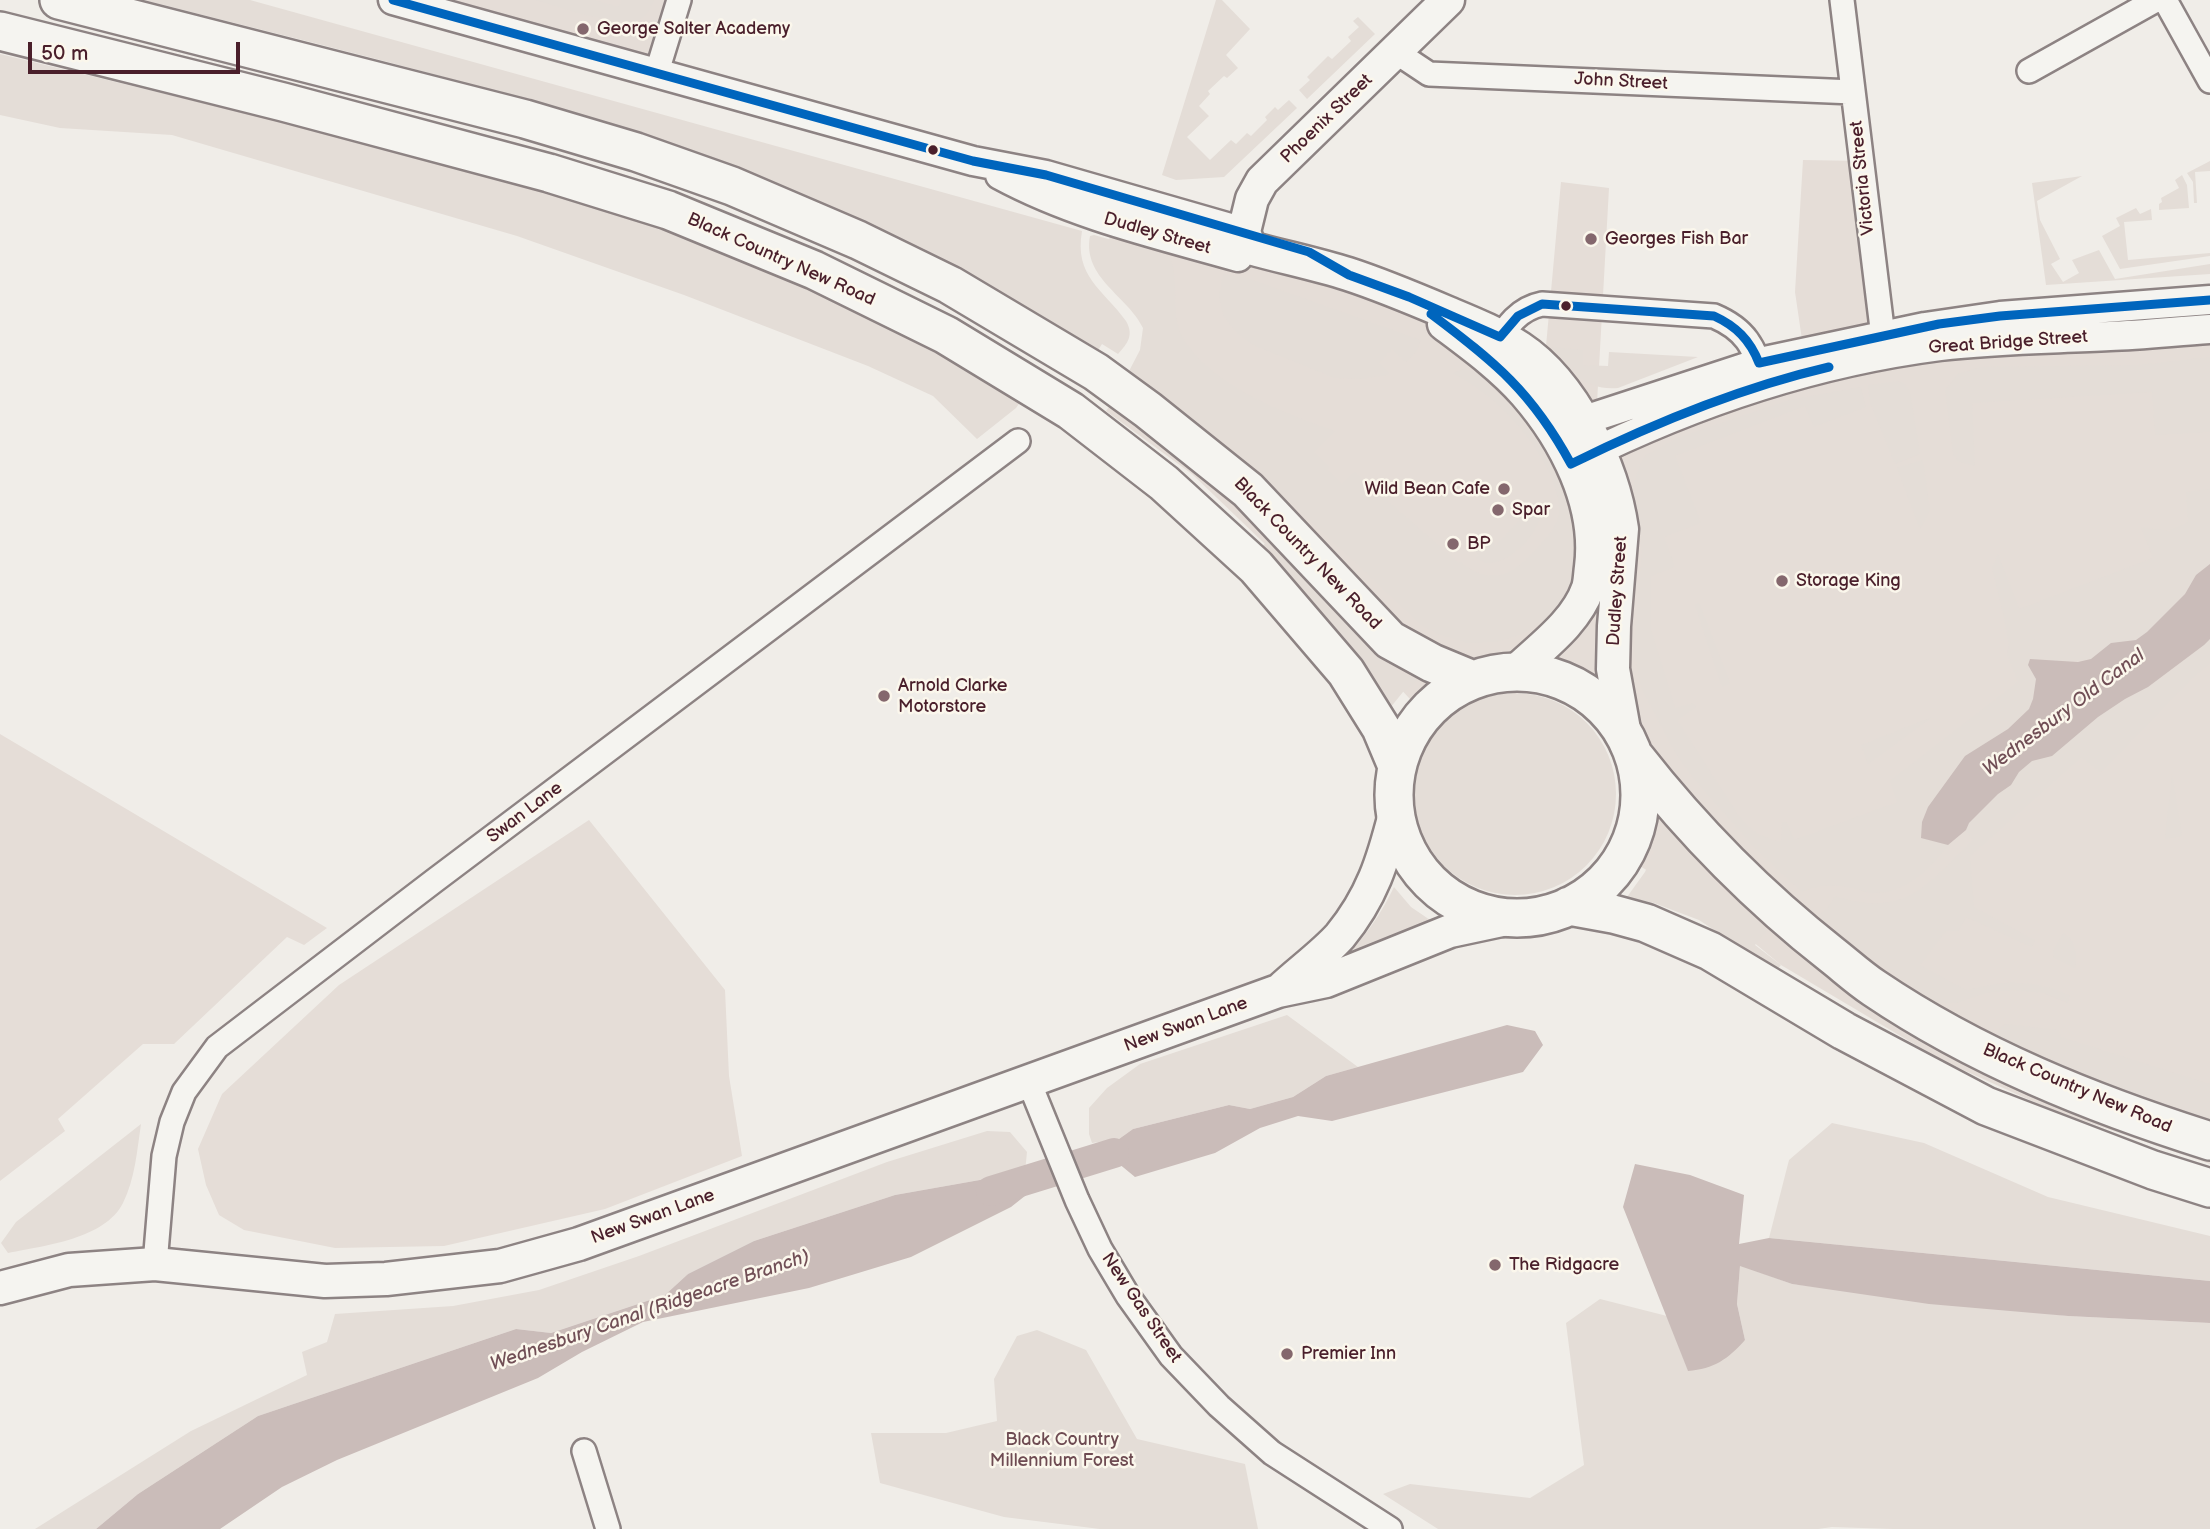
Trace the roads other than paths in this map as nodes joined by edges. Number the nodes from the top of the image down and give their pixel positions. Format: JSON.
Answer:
{"nodes":[{"id":1,"x":59,"y":0,"type":"edge"},
{"id":2,"x":393,"y":0,"type":"edge"},
{"id":3,"x":680,"y":0,"type":"edge"},
{"id":4,"x":1448,"y":0,"type":"edge"},
{"id":5,"x":1842,"y":0,"type":"edge"},
{"id":6,"x":2157,"y":0,"type":"edge"},
{"id":7,"x":2165,"y":0,"type":"edge"},
{"id":8,"x":0,"y":31,"type":"edge"},
{"id":9,"x":2201,"y":42,"type":"edge"},
{"id":10,"x":1396,"y":52,"type":"junction"},
{"id":11,"x":2029,"y":71,"type":"dead end"},
{"id":12,"x":656,"y":75,"type":"junction"},
{"id":13,"x":2210,"y":81,"type":"edge"},
{"id":14,"x":1853,"y":92,"type":"junction"},
{"id":15,"x":1241,"y":245,"type":"junction"},
{"id":16,"x":2210,"y":300,"type":"edge"},
{"id":17,"x":2210,"y":329,"type":"edge"},
{"id":18,"x":1884,"y":346,"type":"junction"},
{"id":19,"x":1494,"y":347,"type":"junction"},
{"id":20,"x":1763,"y":374,"type":"junction"},
{"id":21,"x":1582,"y":420,"type":"junction"},
{"id":22,"x":1018,"y":441,"type":"dead end"},
{"id":23,"x":1585,"y":457,"type":"junction"},
{"id":24,"x":1515,"y":672,"type":"junction"},
{"id":25,"x":1473,"y":680,"type":"junction"},
{"id":26,"x":1630,"y":746,"type":"junction"},
{"id":27,"x":1397,"y":766,"type":"junction"},
{"id":28,"x":1395,"y":814,"type":"junction"},
{"id":29,"x":1569,"y":906,"type":"junction"},
{"id":30,"x":1511,"y":918,"type":"junction"},
{"id":31,"x":1279,"y":991,"type":"junction"},
{"id":32,"x":1029,"y":1082,"type":"junction"},
{"id":33,"x":2210,"y":1141,"type":"edge"},
{"id":34,"x":2210,"y":1188,"type":"edge"},
{"id":35,"x":155,"y":1264,"type":"junction"},
{"id":36,"x":0,"y":1287,"type":"edge"},
{"id":37,"x":584,"y":1451,"type":"dead end"},
{"id":38,"x":608,"y":1529,"type":"edge"},
{"id":39,"x":1390,"y":1529,"type":"edge"}],
"edges":[{"from":1,"to":25,"type":"highway","name":"Black Country New Road"},
{"from":2,"to":12,"type":"street","name":"Dudley Street"},
{"from":3,"to":12,"type":"street"},
{"from":4,"to":10,"type":"main road","name":"Phoenix Street"},
{"from":5,"to":14,"type":"street","name":"Victoria Street"},
{"from":6,"to":11,"type":"street"},
{"from":7,"to":9,"type":"street"},
{"from":8,"to":27,"type":"highway","name":"Black Country New Road"},
{"from":9,"to":13,"type":"street"},
{"from":10,"to":14,"type":"street","name":"John Street"},
{"from":10,"to":15,"type":"main road","name":"Phoenix Street"},
{"from":12,"to":15,"type":"street","name":"Dudley Street"},
{"from":14,"to":18,"type":"street","name":"Victoria Street"},
{"from":15,"to":19,"type":"main road","name":"Dudley Street"},
{"from":16,"to":18,"type":"street","name":"Great Bridge Street"},
{"from":17,"to":18,"type":"street","name":"Great Bridge Street"},
{"from":18,"to":20,"type":"street","name":"Great Bridge Street"},
{"from":19,"to":20,"type":"street"},
{"from":19,"to":21,"type":"main road","name":"Dudley Street"},
{"from":19,"to":23,"type":"main road","name":"Dudley Street"},
{"from":20,"to":21,"type":"street","name":"Great Bridge Street"},
{"from":20,"to":23,"type":"street","name":"Great Bridge Street"},
{"from":21,"to":23,"type":"main road","name":"Dudley Street"},
{"from":22,"to":35,"type":"street","name":"Swan Lane"},
{"from":23,"to":24,"type":"main road","name":"Dudley Street"},
{"from":23,"to":26,"type":"main road","name":"Dudley Street"},
{"from":24,"to":25,"type":"highway"},
{"from":24,"to":26,"type":"highway"},
{"from":25,"to":27,"type":"highway"},
{"from":26,"to":29,"type":"highway"},
{"from":26,"to":33,"type":"highway","name":"Black Country New Road"},
{"from":27,"to":28,"type":"highway"},
{"from":28,"to":30,"type":"highway"},
{"from":28,"to":31,"type":"main road","name":"New Swan Lane"},
{"from":29,"to":30,"type":"highway"},
{"from":29,"to":34,"type":"highway"},
{"from":30,"to":31,"type":"main road","name":"New Swan Lane"},
{"from":31,"to":32,"type":"main road","name":"New Swan Lane"},
{"from":32,"to":35,"type":"main road","name":"New Swan Lane"},
{"from":32,"to":39,"type":"street","name":"New Gas Street"},
{"from":35,"to":36,"type":"main road","name":"New Swan Lane"},
{"from":37,"to":38,"type":"street"}]}
